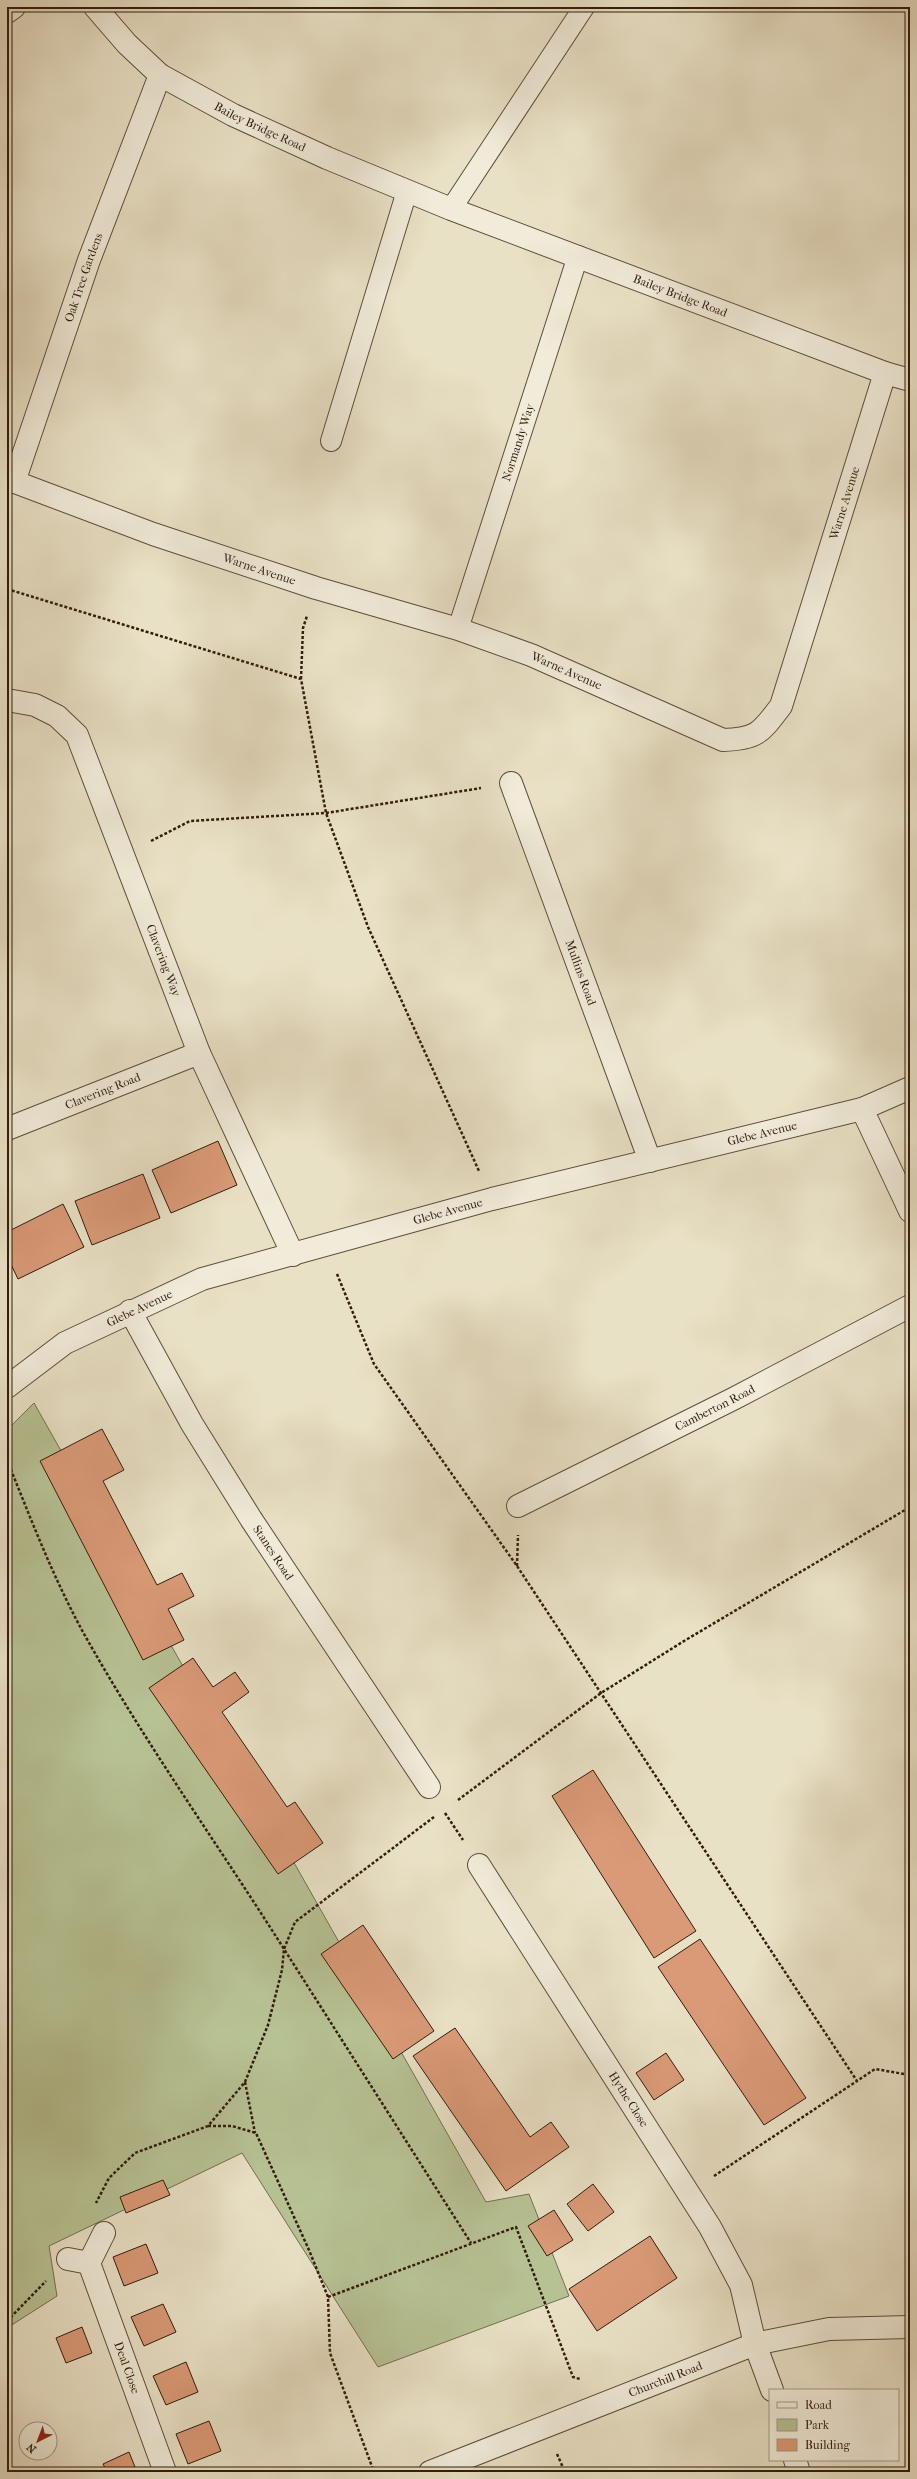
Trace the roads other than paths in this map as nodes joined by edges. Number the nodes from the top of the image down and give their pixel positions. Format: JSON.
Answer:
{"nodes":[{"id":1,"x":14,"y":7,"type":"edge"},
{"id":2,"x":95,"y":7,"type":"edge"},
{"id":3,"x":584,"y":7,"type":"edge"},
{"id":4,"x":7,"y":12,"type":"edge"},
{"id":5,"x":160,"y":75,"type":"junction"},
{"id":6,"x":407,"y":191,"type":"junction"},
{"id":7,"x":451,"y":209,"type":"junction"},
{"id":8,"x":578,"y":256,"type":"junction"},
{"id":9,"x":885,"y":373,"type":"junction"},
{"id":10,"x":910,"y":380,"type":"edge"},
{"id":11,"x":331,"y":441,"type":"dead end"},
{"id":12,"x":11,"y":480,"type":"edge"},
{"id":13,"x":458,"y":629,"type":"junction"},
{"id":14,"x":7,"y":700,"type":"edge"},
{"id":15,"x":511,"y":783,"type":"road end"},
{"id":16,"x":199,"y":1053,"type":"junction"},
{"id":17,"x":910,"y":1088,"type":"edge"},
{"id":18,"x":862,"y":1109,"type":"junction"},
{"id":19,"x":7,"y":1129,"type":"edge"},
{"id":20,"x":650,"y":1161,"type":"junction"},
{"id":21,"x":910,"y":1211,"type":"edge"},
{"id":22,"x":293,"y":1255,"type":"junction"},
{"id":23,"x":910,"y":1306,"type":"edge"},
{"id":24,"x":130,"y":1311,"type":"junction"},
{"id":25,"x":7,"y":1387,"type":"edge"},
{"id":26,"x":518,"y":1506,"type":"dead end"},
{"id":27,"x":429,"y":1787,"type":"road end"},
{"id":28,"x":480,"y":1865,"type":"road end"},
{"id":29,"x":104,"y":2232,"type":"road end"},
{"id":30,"x":68,"y":2259,"type":"road end"},
{"id":31,"x":89,"y":2263,"type":"junction"},
{"id":32,"x":910,"y":2327,"type":"edge"},
{"id":33,"x":755,"y":2344,"type":"junction"},
{"id":34,"x":772,"y":2389,"type":"edge"},
{"id":35,"x":795,"y":2461,"type":"edge"},
{"id":36,"x":165,"y":2472,"type":"edge"},
{"id":37,"x":430,"y":2472,"type":"edge"},
{"id":38,"x":799,"y":2472,"type":"edge"}],
"edges":[{"from":1,"to":4,"type":"street"},
{"from":2,"to":5,"type":"street","name":"Bailey Bridge Road"},
{"from":3,"to":7,"type":"lane"},
{"from":5,"to":6,"type":"street","name":"Bailey Bridge Road"},
{"from":5,"to":12,"type":"street","name":"Oak Tree Gardens"},
{"from":6,"to":7,"type":"street","name":"Bailey Bridge Road"},
{"from":6,"to":11,"type":"lane"},
{"from":7,"to":8,"type":"street","name":"Bailey Bridge Road"},
{"from":8,"to":9,"type":"street","name":"Bailey Bridge Road"},
{"from":8,"to":13,"type":"lane","name":"Normandy Way"},
{"from":9,"to":10,"type":"street","name":"Bailey Bridge Road"},
{"from":9,"to":13,"type":"street","name":"Warne Avenue"},
{"from":12,"to":13,"type":"street","name":"Warne Avenue"},
{"from":14,"to":16,"type":"street","name":"Clavering Way"},
{"from":15,"to":20,"type":"street","name":"Mullins Road"},
{"from":16,"to":19,"type":"street","name":"Clavering Road"},
{"from":16,"to":22,"type":"street","name":"Clavering Way"},
{"from":17,"to":18,"type":"street","name":"Glebe Avenue"},
{"from":18,"to":20,"type":"street","name":"Glebe Avenue"},
{"from":18,"to":21,"type":"street"},
{"from":20,"to":22,"type":"street","name":"Glebe Avenue"},
{"from":22,"to":24,"type":"street","name":"Glebe Avenue"},
{"from":23,"to":26,"type":"street","name":"Camberton Road"},
{"from":24,"to":25,"type":"street","name":"Glebe Avenue"},
{"from":24,"to":27,"type":"street","name":"Stanes Road"},
{"from":28,"to":33,"type":"street","name":"Hythe Close"},
{"from":29,"to":31,"type":"street"},
{"from":30,"to":31,"type":"street"},
{"from":31,"to":36,"type":"street","name":"Deal Close"},
{"from":32,"to":33,"type":"street","name":"Churchill Road"},
{"from":33,"to":34,"type":"street","name":"Hythe Close"},
{"from":33,"to":37,"type":"street","name":"Churchill Road"},
{"from":35,"to":38,"type":"street"}]}
